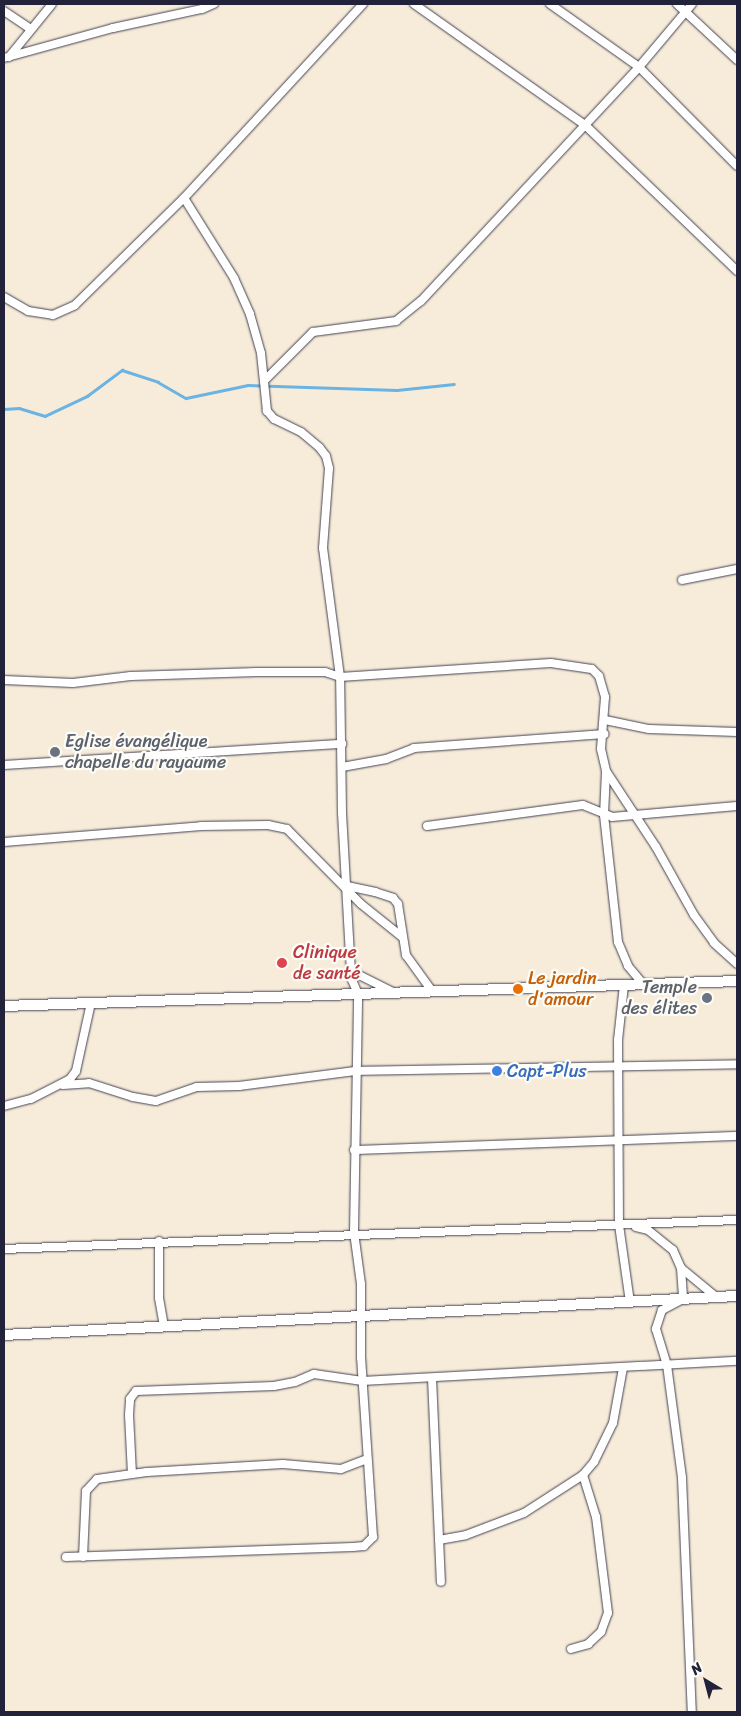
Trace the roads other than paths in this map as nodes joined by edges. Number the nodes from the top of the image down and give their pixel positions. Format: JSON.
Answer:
{"nodes":[{"id":1,"x":52,"y":4,"type":"edge"},
{"id":2,"x":214,"y":4,"type":"edge"},
{"id":3,"x":363,"y":4,"type":"edge"},
{"id":4,"x":414,"y":4,"type":"edge"},
{"id":5,"x":550,"y":4,"type":"edge"},
{"id":6,"x":677,"y":4,"type":"edge"},
{"id":7,"x":692,"y":4,"type":"edge"},
{"id":8,"x":4,"y":11,"type":"edge"},
{"id":9,"x":686,"y":11,"type":"junction"},
{"id":10,"x":30,"y":29,"type":"junction"},
{"id":11,"x":6,"y":58,"type":"edge"},
{"id":12,"x":737,"y":60,"type":"edge"},
{"id":13,"x":639,"y":67,"type":"junction"},
{"id":14,"x":585,"y":125,"type":"junction"},
{"id":15,"x":737,"y":166,"type":"edge"},
{"id":16,"x":184,"y":198,"type":"junction"},
{"id":17,"x":737,"y":272,"type":"edge"},
{"id":18,"x":4,"y":297,"type":"edge"},
{"id":19,"x":265,"y":380,"type":"junction"},
{"id":20,"x":737,"y":569,"type":"edge"},
{"id":21,"x":682,"y":580,"type":"dead end"},
{"id":22,"x":340,"y":677,"type":"junction"},
{"id":23,"x":4,"y":680,"type":"edge"},
{"id":24,"x":605,"y":720,"type":"junction"},
{"id":25,"x":737,"y":732,"type":"edge"},
{"id":26,"x":604,"y":734,"type":"junction"},
{"id":27,"x":342,"y":744,"type":"junction"},
{"id":28,"x":4,"y":765,"type":"edge"},
{"id":29,"x":342,"y":767,"type":"junction"},
{"id":30,"x":606,"y":771,"type":"junction"},
{"id":31,"x":737,"y":806,"type":"edge"},
{"id":32,"x":604,"y":815,"type":"junction"},
{"id":33,"x":636,"y":816,"type":"junction"},
{"id":34,"x":427,"y":826,"type":"dead end"},
{"id":35,"x":4,"y":842,"type":"edge"},
{"id":36,"x":348,"y":888,"type":"junction"},
{"id":37,"x":402,"y":937,"type":"junction"},
{"id":38,"x":737,"y":964,"type":"edge"},
{"id":39,"x":352,"y":971,"type":"junction"},
{"id":40,"x":737,"y":981,"type":"edge"},
{"id":41,"x":643,"y":984,"type":"junction"},
{"id":42,"x":624,"y":985,"type":"junction"},
{"id":43,"x":432,"y":991,"type":"junction"},
{"id":44,"x":395,"y":993,"type":"junction"},
{"id":45,"x":358,"y":994,"type":"junction"},
{"id":46,"x":91,"y":1003,"type":"junction"},
{"id":47,"x":4,"y":1006,"type":"edge"},
{"id":48,"x":737,"y":1064,"type":"edge"},
{"id":49,"x":617,"y":1068,"type":"junction"},
{"id":50,"x":355,"y":1071,"type":"junction"},
{"id":51,"x":63,"y":1085,"type":"junction"},
{"id":52,"x":4,"y":1106,"type":"edge"},
{"id":53,"x":737,"y":1136,"type":"edge"},
{"id":54,"x":618,"y":1141,"type":"junction"},
{"id":55,"x":354,"y":1150,"type":"junction"},
{"id":56,"x":737,"y":1220,"type":"edge"},
{"id":57,"x":619,"y":1225,"type":"junction"},
{"id":58,"x":629,"y":1225,"type":"junction"},
{"id":59,"x":354,"y":1232,"type":"junction"},
{"id":60,"x":159,"y":1241,"type":"junction"},
{"id":61,"x":4,"y":1249,"type":"edge"},
{"id":62,"x":682,"y":1268,"type":"junction"},
{"id":63,"x":737,"y":1296,"type":"edge"},
{"id":64,"x":716,"y":1297,"type":"junction"},
{"id":65,"x":683,"y":1299,"type":"junction"},
{"id":66,"x":630,"y":1302,"type":"junction"},
{"id":67,"x":362,"y":1316,"type":"junction"},
{"id":68,"x":164,"y":1326,"type":"junction"},
{"id":69,"x":4,"y":1334,"type":"edge"},
{"id":70,"x":737,"y":1361,"type":"edge"},
{"id":71,"x":668,"y":1365,"type":"junction"},
{"id":72,"x":623,"y":1368,"type":"junction"},
{"id":73,"x":432,"y":1378,"type":"junction"},
{"id":74,"x":362,"y":1381,"type":"junction"},
{"id":75,"x":367,"y":1459,"type":"junction"},
{"id":76,"x":132,"y":1474,"type":"junction"},
{"id":77,"x":583,"y":1476,"type":"junction"},
{"id":78,"x":439,"y":1540,"type":"junction"},
{"id":79,"x":66,"y":1557,"type":"dead end"},
{"id":80,"x":83,"y":1557,"type":"junction"},
{"id":81,"x":441,"y":1582,"type":"dead end"},
{"id":82,"x":571,"y":1649,"type":"dead end"},
{"id":83,"x":692,"y":1712,"type":"edge"}],
"edges":[{"from":1,"to":10,"type":"street"},
{"from":2,"to":11,"type":"street"},
{"from":3,"to":16,"type":"street"},
{"from":4,"to":14,"type":"street"},
{"from":5,"to":13,"type":"street"},
{"from":6,"to":9,"type":"street"},
{"from":7,"to":9,"type":"street"},
{"from":8,"to":10,"type":"street"},
{"from":9,"to":12,"type":"street"},
{"from":9,"to":13,"type":"street"},
{"from":10,"to":11,"type":"street"},
{"from":13,"to":14,"type":"street"},
{"from":13,"to":15,"type":"street"},
{"from":14,"to":17,"type":"street"},
{"from":14,"to":19,"type":"street"},
{"from":16,"to":18,"type":"street"},
{"from":16,"to":19,"type":"street"},
{"from":19,"to":22,"type":"street"},
{"from":20,"to":21,"type":"street"},
{"from":22,"to":23,"type":"street"},
{"from":22,"to":24,"type":"street"},
{"from":22,"to":27,"type":"street"},
{"from":24,"to":25,"type":"street"},
{"from":24,"to":26,"type":"street"},
{"from":26,"to":29,"type":"street"},
{"from":26,"to":30,"type":"street"},
{"from":27,"to":28,"type":"street"},
{"from":27,"to":29,"type":"street"},
{"from":29,"to":36,"type":"street"},
{"from":30,"to":32,"type":"street"},
{"from":30,"to":33,"type":"street"},
{"from":31,"to":33,"type":"street"},
{"from":32,"to":33,"type":"street"},
{"from":32,"to":34,"type":"street"},
{"from":32,"to":41,"type":"street"},
{"from":33,"to":38,"type":"street"},
{"from":35,"to":36,"type":"street"},
{"from":36,"to":37,"type":"street"},
{"from":36,"to":37,"type":"street"},
{"from":36,"to":39,"type":"street"},
{"from":37,"to":43,"type":"street"},
{"from":39,"to":44,"type":"street"},
{"from":39,"to":45,"type":"street"},
{"from":40,"to":41,"type":"street"},
{"from":41,"to":42,"type":"street"},
{"from":42,"to":43,"type":"street"},
{"from":42,"to":49,"type":"street"},
{"from":43,"to":44,"type":"street"},
{"from":44,"to":45,"type":"street"},
{"from":45,"to":46,"type":"street"},
{"from":45,"to":50,"type":"street"},
{"from":46,"to":47,"type":"street"},
{"from":46,"to":51,"type":"street"},
{"from":48,"to":49,"type":"street"},
{"from":49,"to":50,"type":"street"},
{"from":49,"to":54,"type":"street"},
{"from":50,"to":51,"type":"street"},
{"from":50,"to":55,"type":"street"},
{"from":51,"to":52,"type":"street"},
{"from":53,"to":54,"type":"street"},
{"from":54,"to":55,"type":"street"},
{"from":54,"to":57,"type":"street"},
{"from":55,"to":59,"type":"street"},
{"from":56,"to":58,"type":"street"},
{"from":57,"to":58,"type":"street"},
{"from":57,"to":59,"type":"street"},
{"from":57,"to":66,"type":"street"},
{"from":58,"to":62,"type":"street"},
{"from":59,"to":60,"type":"street"},
{"from":59,"to":67,"type":"street"},
{"from":60,"to":61,"type":"street"},
{"from":60,"to":68,"type":"street"},
{"from":62,"to":64,"type":"street"},
{"from":62,"to":65,"type":"street"},
{"from":63,"to":64,"type":"street"},
{"from":64,"to":65,"type":"street"},
{"from":65,"to":66,"type":"street"},
{"from":65,"to":71,"type":"street"},
{"from":66,"to":67,"type":"street"},
{"from":67,"to":68,"type":"street"},
{"from":67,"to":74,"type":"street"},
{"from":68,"to":69,"type":"street"},
{"from":70,"to":71,"type":"street"},
{"from":71,"to":72,"type":"street"},
{"from":71,"to":83,"type":"street"},
{"from":72,"to":73,"type":"street"},
{"from":72,"to":77,"type":"street"},
{"from":73,"to":74,"type":"street"},
{"from":73,"to":78,"type":"street"},
{"from":74,"to":75,"type":"street"},
{"from":74,"to":76,"type":"street"},
{"from":75,"to":76,"type":"street"},
{"from":75,"to":80,"type":"street"},
{"from":76,"to":80,"type":"street"},
{"from":77,"to":78,"type":"street"},
{"from":77,"to":82,"type":"street"},
{"from":78,"to":81,"type":"street"},
{"from":79,"to":80,"type":"street"}]}
